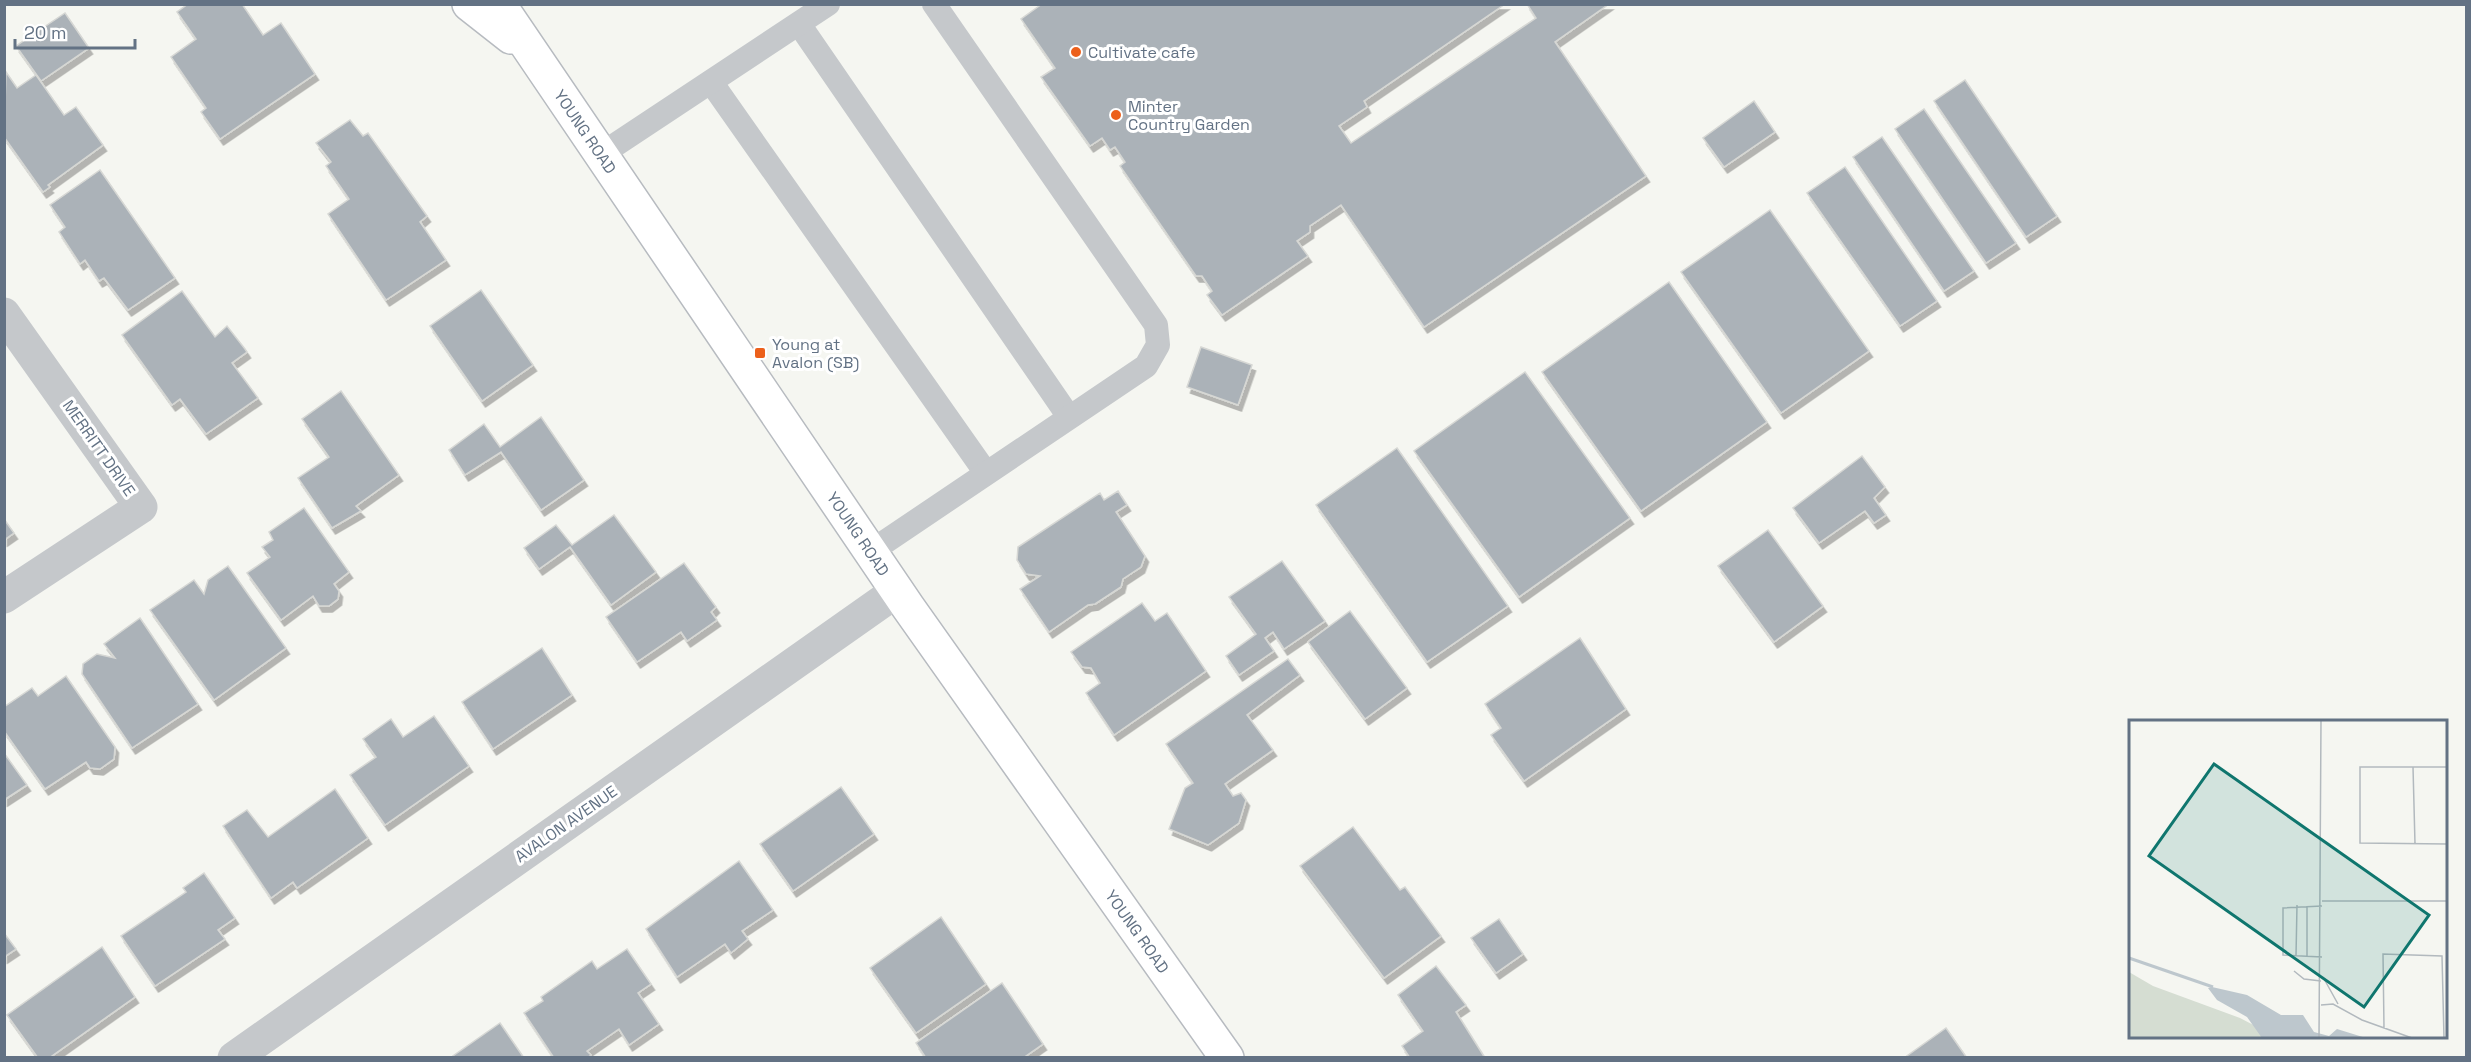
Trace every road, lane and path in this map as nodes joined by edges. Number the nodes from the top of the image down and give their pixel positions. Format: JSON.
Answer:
{"nodes":[{"id":1,"x":469,"y":4,"type":"edge"},
{"id":2,"x":499,"y":4,"type":"edge"},
{"id":3,"x":828,"y":4,"type":"edge"},
{"id":4,"x":934,"y":4,"type":"edge"},
{"id":5,"x":799,"y":24,"type":"junction"},
{"id":6,"x":531,"y":53,"type":"junction"},
{"id":7,"x":711,"y":82,"type":"junction"},
{"id":8,"x":600,"y":155,"type":"junction"},
{"id":9,"x":4,"y":314,"type":"edge"},
{"id":10,"x":1070,"y":417,"type":"junction"},
{"id":11,"x":986,"y":473,"type":"junction"},
{"id":12,"x":870,"y":552,"type":"junction"},
{"id":13,"x":897,"y":591,"type":"junction"},
{"id":14,"x":4,"y":597,"type":"edge"},
{"id":15,"x":234,"y":1058,"type":"edge"},
{"id":16,"x":1227,"y":1058,"type":"edge"}],
"edges":[{"from":1,"to":6,"type":"street"},
{"from":2,"to":6,"type":"street","name":"YOUNG ROAD"},
{"from":3,"to":5,"type":"lane"},
{"from":4,"to":10,"type":"lane"},
{"from":5,"to":7,"type":"lane"},
{"from":5,"to":10,"type":"lane"},
{"from":6,"to":8,"type":"street","name":"YOUNG ROAD"},
{"from":7,"to":8,"type":"lane"},
{"from":7,"to":11,"type":"lane"},
{"from":8,"to":12,"type":"street","name":"YOUNG ROAD"},
{"from":9,"to":14,"type":"street","name":"MERRITT DRIVE"},
{"from":10,"to":11,"type":"lane"},
{"from":11,"to":12,"type":"lane"},
{"from":12,"to":13,"type":"street","name":"YOUNG ROAD"},
{"from":13,"to":15,"type":"street","name":"AVALON AVENUE"},
{"from":13,"to":16,"type":"street","name":"YOUNG ROAD"}]}
